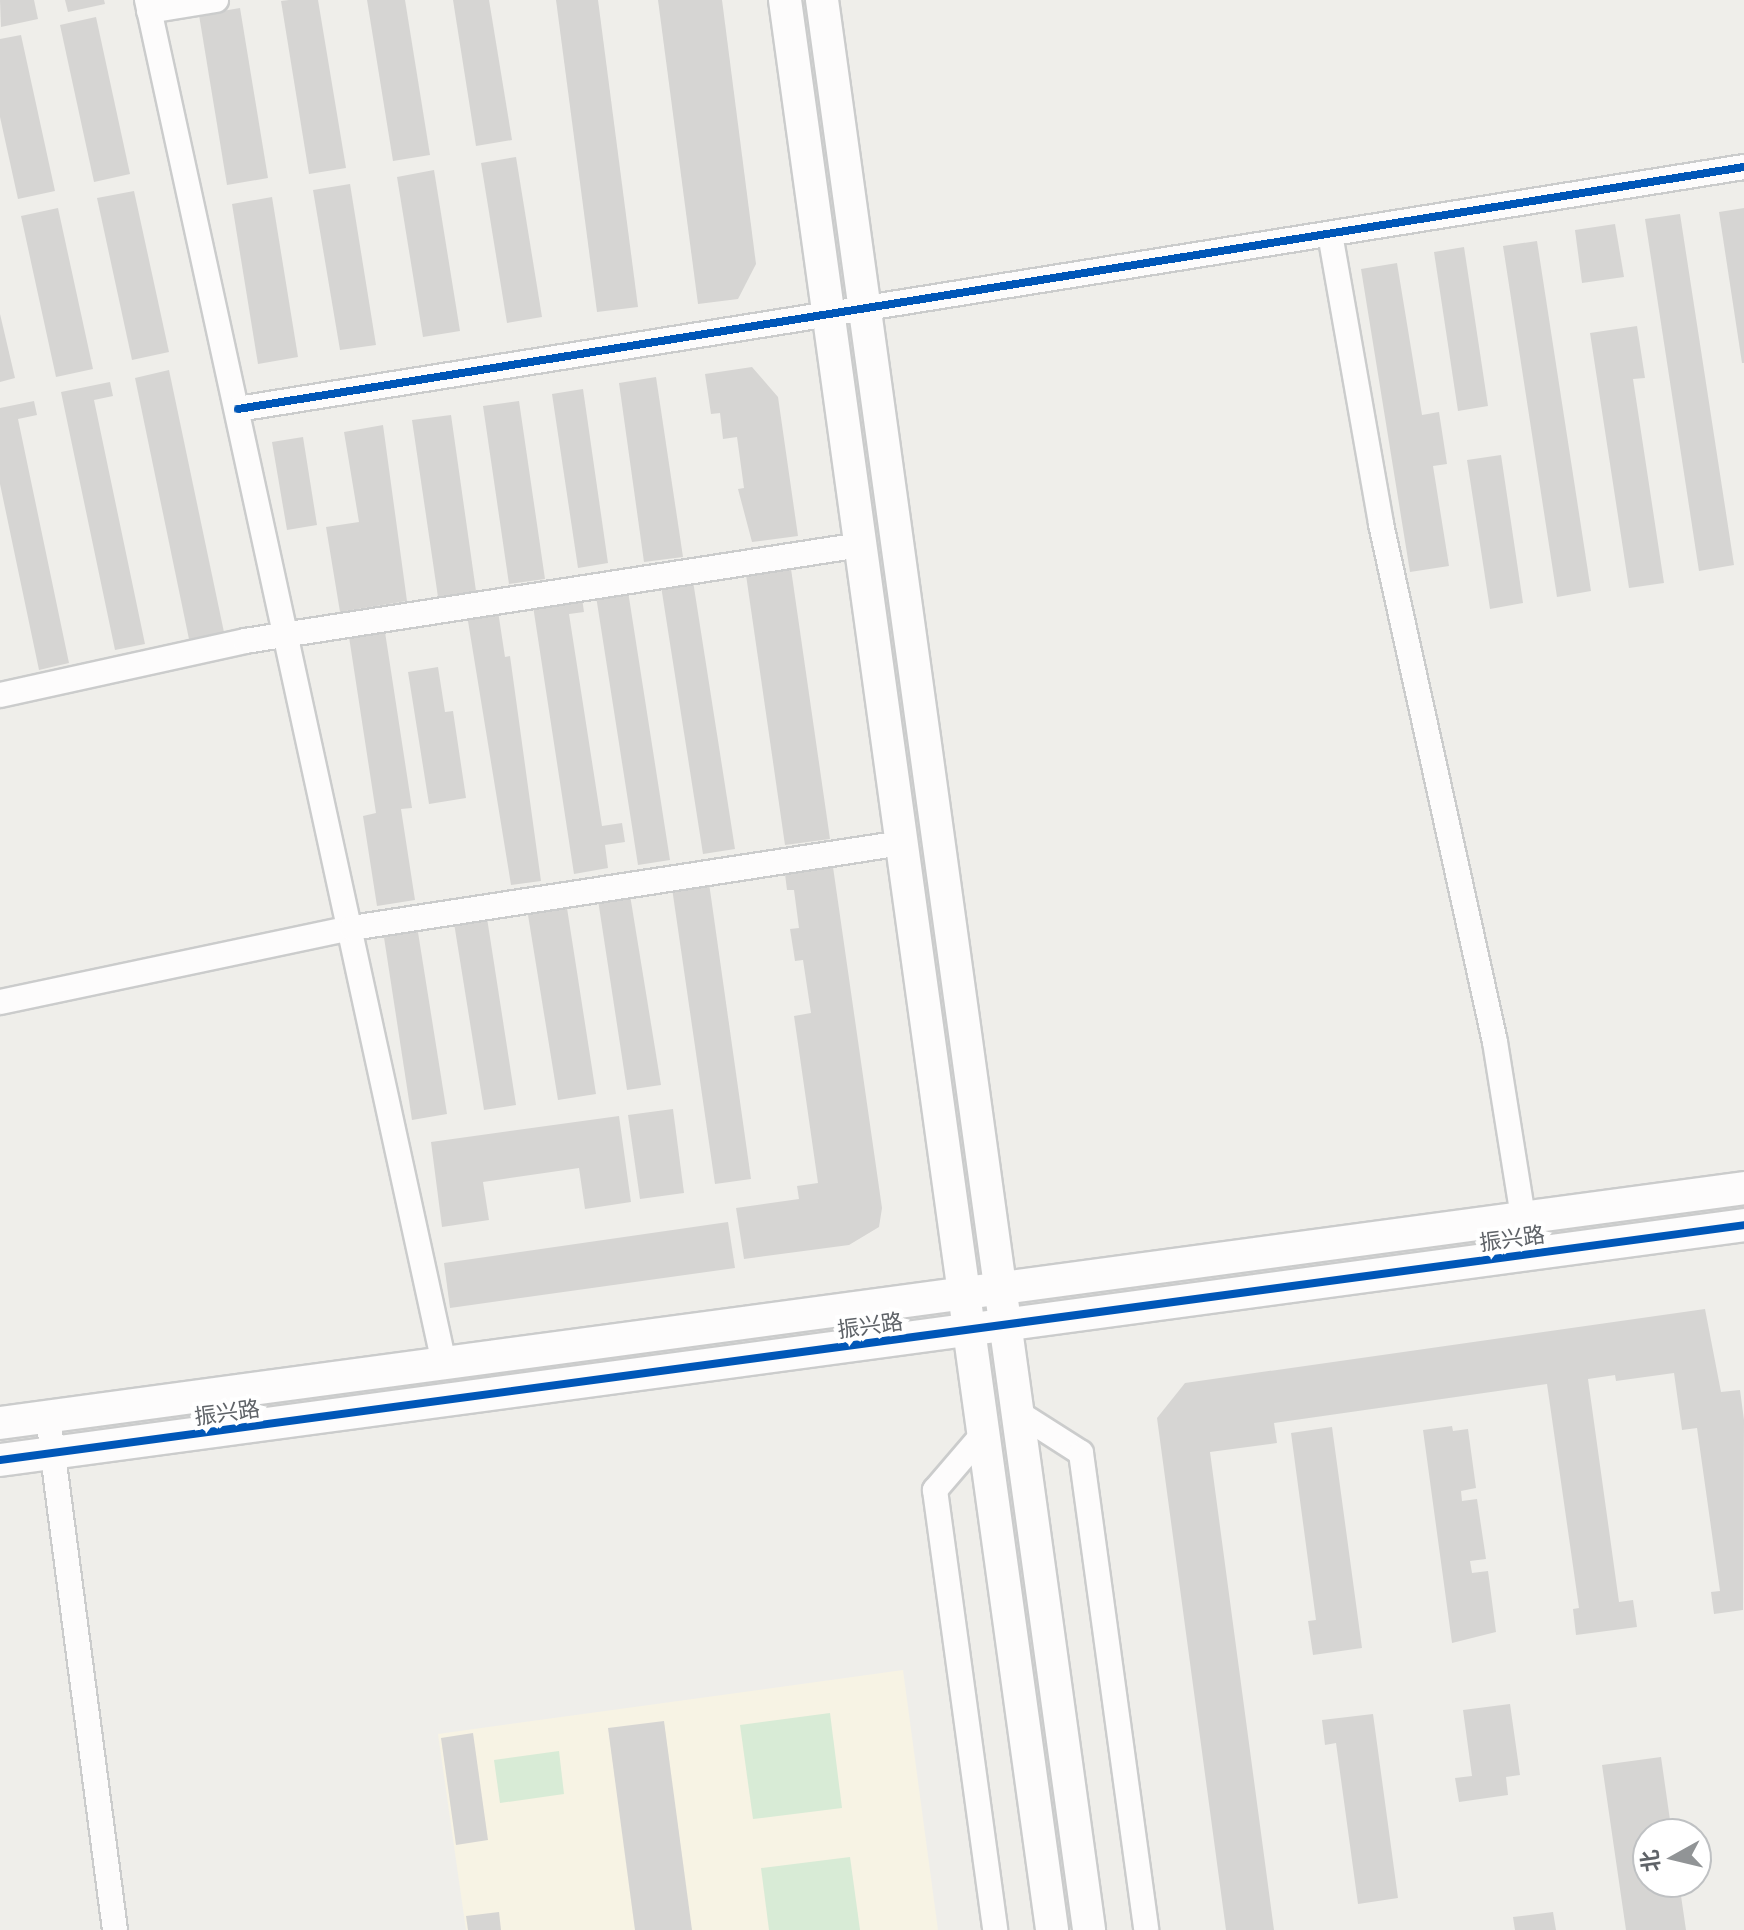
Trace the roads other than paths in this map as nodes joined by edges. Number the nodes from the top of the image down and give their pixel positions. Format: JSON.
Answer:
{"nodes":[{"id":1,"x":216,"y":0,"type":"edge"},
{"id":2,"x":785,"y":0,"type":"edge"},
{"id":3,"x":822,"y":0,"type":"edge"},
{"id":4,"x":148,"y":6,"type":"edge"},
{"id":5,"x":1744,"y":167,"type":"edge"},
{"id":6,"x":1330,"y":234,"type":"junction"},
{"id":7,"x":865,"y":309,"type":"junction"},
{"id":8,"x":829,"y":315,"type":"junction"},
{"id":9,"x":238,"y":409,"type":"junction"},
{"id":10,"x":860,"y":545,"type":"junction"},
{"id":11,"x":288,"y":634,"type":"junction"},
{"id":12,"x":0,"y":695,"type":"edge"},
{"id":13,"x":902,"y":843,"type":"junction"},
{"id":14,"x":352,"y":928,"type":"junction"},
{"id":15,"x":0,"y":1002,"type":"edge"},
{"id":16,"x":1744,"y":1188,"type":"edge"},
{"id":17,"x":1523,"y":1217,"type":"junction"},
{"id":18,"x":1744,"y":1225,"type":"edge"},
{"id":19,"x":1000,"y":1288,"type":"junction"},
{"id":20,"x":964,"y":1293,"type":"junction"},
{"id":21,"x":1005,"y":1325,"type":"junction"},
{"id":22,"x":969,"y":1330,"type":"junction"},
{"id":23,"x":444,"y":1363,"type":"junction"},
{"id":24,"x":1017,"y":1412,"type":"junction"},
{"id":25,"x":48,"y":1417,"type":"junction"},
{"id":26,"x":0,"y":1423,"type":"edge"},
{"id":27,"x":983,"y":1434,"type":"junction"},
{"id":28,"x":53,"y":1453,"type":"junction"},
{"id":29,"x":0,"y":1460,"type":"edge"},
{"id":30,"x":115,"y":1930,"type":"edge"},
{"id":31,"x":995,"y":1930,"type":"edge"},
{"id":32,"x":1052,"y":1930,"type":"edge"},
{"id":33,"x":1089,"y":1930,"type":"edge"},
{"id":34,"x":1146,"y":1930,"type":"edge"}],
"edges":[{"from":1,"to":4,"type":"street"},
{"from":2,"to":8,"type":"main road"},
{"from":3,"to":7,"type":"main road"},
{"from":4,"to":9,"type":"street"},
{"from":5,"to":6,"type":"street"},
{"from":6,"to":7,"type":"street"},
{"from":6,"to":17,"type":"street"},
{"from":7,"to":8,"type":"street"},
{"from":7,"to":19,"type":"main road"},
{"from":8,"to":9,"type":"street"},
{"from":8,"to":10,"type":"main road"},
{"from":9,"to":11,"type":"street"},
{"from":10,"to":11,"type":"street"},
{"from":10,"to":13,"type":"main road"},
{"from":11,"to":12,"type":"street"},
{"from":11,"to":14,"type":"street"},
{"from":13,"to":14,"type":"street"},
{"from":13,"to":20,"type":"main road"},
{"from":14,"to":15,"type":"street"},
{"from":14,"to":23,"type":"street"},
{"from":16,"to":17,"type":"main road","name":"振兴路"},
{"from":17,"to":19,"type":"main road","name":"振兴路"},
{"from":18,"to":21,"type":"main road","name":"振兴路"},
{"from":19,"to":20,"type":"main road","name":"振兴路"},
{"from":19,"to":21,"type":"main road"},
{"from":20,"to":22,"type":"main road"},
{"from":20,"to":23,"type":"main road","name":"振兴路"},
{"from":21,"to":22,"type":"main road","name":"振兴路"},
{"from":21,"to":24,"type":"main road"},
{"from":22,"to":27,"type":"main road"},
{"from":22,"to":28,"type":"main road","name":"振兴路"},
{"from":23,"to":25,"type":"main road","name":"振兴路"},
{"from":24,"to":33,"type":"main road"},
{"from":24,"to":34,"type":"street"},
{"from":25,"to":26,"type":"main road","name":"振兴路"},
{"from":25,"to":28,"type":"street"},
{"from":27,"to":31,"type":"street"},
{"from":27,"to":32,"type":"main road"},
{"from":28,"to":29,"type":"main road","name":"振兴路"},
{"from":28,"to":30,"type":"street"}]}
